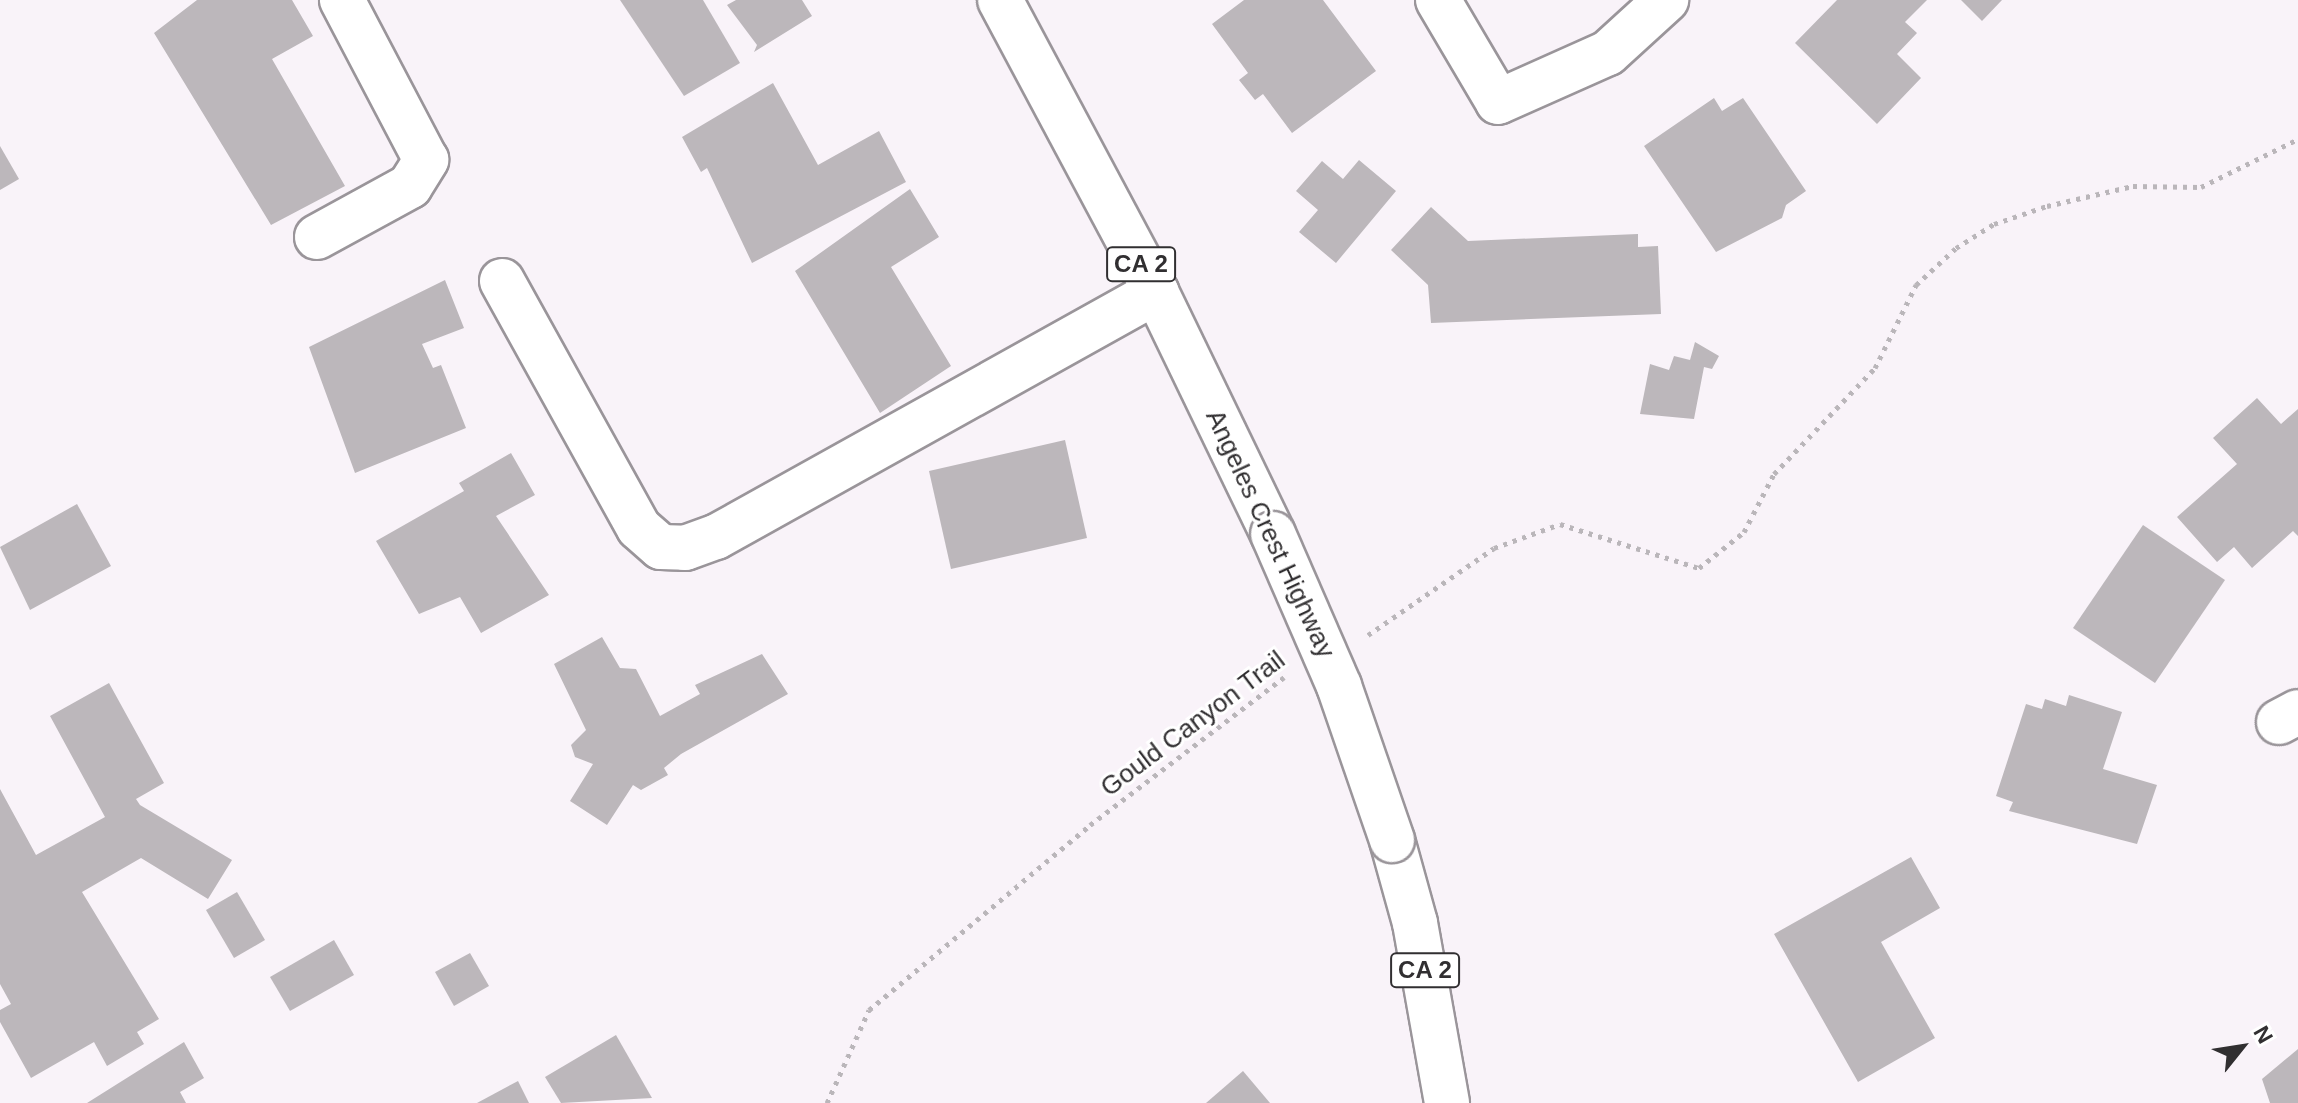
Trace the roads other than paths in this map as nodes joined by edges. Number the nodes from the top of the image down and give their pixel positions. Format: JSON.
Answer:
{"nodes":[{"id":1,"x":342,"y":0,"type":"edge"},
{"id":2,"x":1000,"y":0,"type":"edge"},
{"id":3,"x":1438,"y":0,"type":"edge"},
{"id":4,"x":1666,"y":0,"type":"edge"},
{"id":5,"x":317,"y":237,"type":"dead end"},
{"id":6,"x":502,"y":281,"type":"dead end"},
{"id":7,"x":1156,"y":292,"type":"junction"},
{"id":8,"x":1447,"y":1103,"type":"edge"}],
"edges":[{"from":1,"to":5,"type":"main road"},
{"from":2,"to":7,"type":"main road","name":"Angeles Crest Highway","number":"CA 2"},
{"from":3,"to":4,"type":"main road"},
{"from":6,"to":7,"type":"main road"},
{"from":7,"to":8,"type":"main road","name":"Angeles Crest Highway","number":"CA 2","bridge":true}]}
